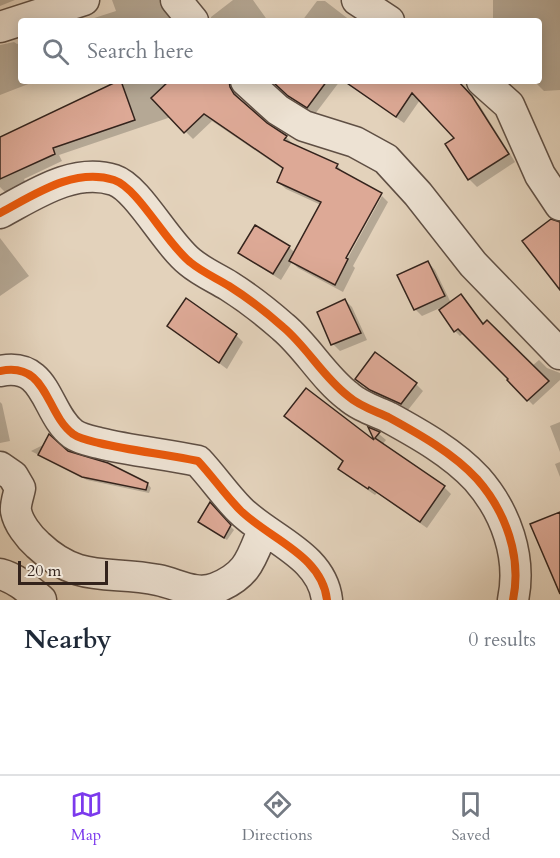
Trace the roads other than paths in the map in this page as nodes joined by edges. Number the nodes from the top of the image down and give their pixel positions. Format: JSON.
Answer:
{"nodes":[{"id":1,"x":84,"y":0,"type":"edge"},
{"id":2,"x":176,"y":0,"type":"edge"},
{"id":3,"x":357,"y":0,"type":"edge"},
{"id":4,"x":28,"y":18,"type":"edge"},
{"id":5,"x":191,"y":18,"type":"edge"},
{"id":6,"x":384,"y":18,"type":"edge"},
{"id":7,"x":18,"y":21,"type":"edge"},
{"id":8,"x":0,"y":27,"type":"edge"},
{"id":9,"x":249,"y":84,"type":"edge"},
{"id":10,"x":485,"y":84,"type":"edge"},
{"id":11,"x":560,"y":205,"type":"edge"},
{"id":12,"x":0,"y":213,"type":"edge"},
{"id":13,"x":560,"y":354,"type":"edge"},
{"id":14,"x":0,"y":370,"type":"edge"},
{"id":15,"x":0,"y":467,"type":"edge"},
{"id":16,"x":263,"y":530,"type":"junction"},
{"id":17,"x":0,"y":574,"type":"edge"},
{"id":18,"x":41,"y":600,"type":"edge"},
{"id":19,"x":327,"y":600,"type":"edge"},
{"id":20,"x":513,"y":600,"type":"edge"}],
"edges":[{"from":1,"to":4,"type":"street"},
{"from":2,"to":5,"type":"street"},
{"from":3,"to":6,"type":"street"},
{"from":7,"to":8,"type":"street"},
{"from":9,"to":13,"type":"street"},
{"from":10,"to":11,"type":"street"},
{"from":12,"to":20,"type":"street"},
{"from":14,"to":16,"type":"street"},
{"from":15,"to":16,"type":"street"},
{"from":16,"to":19,"type":"street"},
{"from":17,"to":18,"type":"street"}]}
